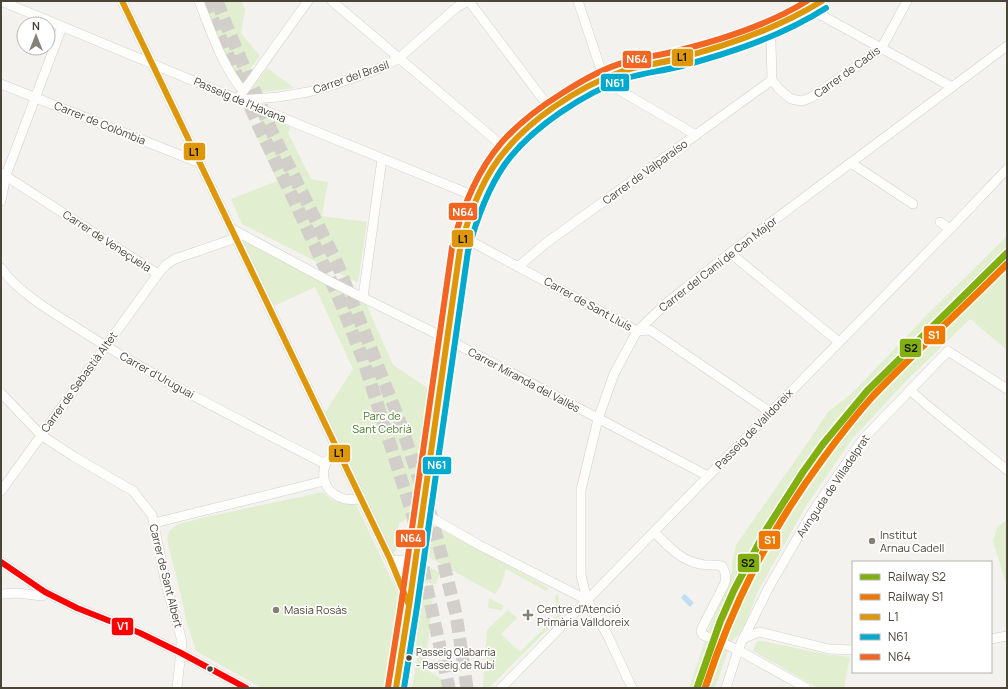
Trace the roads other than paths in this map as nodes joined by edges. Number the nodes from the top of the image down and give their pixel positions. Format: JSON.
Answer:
{"nodes":[{"id":1,"x":122,"y":1,"type":"edge"},
{"id":2,"x":199,"y":1,"type":"edge"},
{"id":3,"x":308,"y":1,"type":"edge"},
{"id":4,"x":332,"y":1,"type":"edge"},
{"id":5,"x":469,"y":1,"type":"edge"},
{"id":6,"x":578,"y":1,"type":"edge"},
{"id":7,"x":822,"y":1,"type":"edge"},
{"id":8,"x":907,"y":1,"type":"edge"},
{"id":9,"x":1,"y":2,"type":"edge"},
{"id":10,"x":807,"y":5,"type":"edge"},
{"id":11,"x":62,"y":27,"type":"junction"},
{"id":12,"x":769,"y":29,"type":"junction"},
{"id":13,"x":1007,"y":46,"type":"edge"},
{"id":14,"x":881,"y":49,"type":"junction"},
{"id":15,"x":399,"y":58,"type":"junction"},
{"id":16,"x":152,"y":64,"type":"junction"},
{"id":17,"x":604,"y":79,"type":"junction"},
{"id":18,"x":772,"y":80,"type":"junction"},
{"id":19,"x":1,"y":84,"type":"edge"},
{"id":20,"x":952,"y":87,"type":"junction"},
{"id":21,"x":243,"y":91,"type":"junction"},
{"id":22,"x":36,"y":98,"type":"junction"},
{"id":23,"x":237,"y":100,"type":"junction"},
{"id":24,"x":551,"y":110,"type":"junction"},
{"id":25,"x":696,"y":135,"type":"junction"},
{"id":26,"x":506,"y":149,"type":"junction"},
{"id":27,"x":382,"y":159,"type":"junction"},
{"id":28,"x":200,"y":163,"type":"junction"},
{"id":29,"x":851,"y":163,"type":"junction"},
{"id":30,"x":1007,"y":169,"type":"edge"},
{"id":31,"x":3,"y":174,"type":"edge"},
{"id":32,"x":479,"y":198,"type":"junction"},
{"id":33,"x":1,"y":201,"type":"edge"},
{"id":34,"x":913,"y":204,"type":"dead end"},
{"id":35,"x":940,"y":222,"type":"dead end"},
{"id":36,"x":950,"y":229,"type":"junction"},
{"id":37,"x":234,"y":234,"type":"junction"},
{"id":38,"x":463,"y":236,"type":"junction"},
{"id":39,"x":730,"y":253,"type":"junction"},
{"id":40,"x":519,"y":266,"type":"junction"},
{"id":41,"x":1,"y":268,"type":"edge"},
{"id":42,"x":158,"y":274,"type":"junction"},
{"id":43,"x":363,"y":297,"type":"junction"},
{"id":44,"x":637,"y":331,"type":"junction"},
{"id":45,"x":447,"y":339,"type":"junction"},
{"id":46,"x":839,"y":342,"type":"junction"},
{"id":47,"x":105,"y":346,"type":"junction"},
{"id":48,"x":1007,"y":389,"type":"edge"},
{"id":49,"x":910,"y":390,"type":"junction"},
{"id":50,"x":1,"y":393,"type":"edge"},
{"id":51,"x":770,"y":412,"type":"junction"},
{"id":52,"x":598,"y":419,"type":"junction"},
{"id":53,"x":41,"y":435,"type":"junction"},
{"id":54,"x":338,"y":452,"type":"junction"},
{"id":55,"x":325,"y":464,"type":"junction"},
{"id":56,"x":1007,"y":470,"type":"edge"},
{"id":57,"x":708,"y":476,"type":"junction"},
{"id":58,"x":324,"y":481,"type":"junction"},
{"id":59,"x":1,"y":491,"type":"edge"},
{"id":60,"x":361,"y":499,"type":"junction"},
{"id":61,"x":422,"y":512,"type":"junction"},
{"id":62,"x":154,"y":523,"type":"junction"},
{"id":63,"x":654,"y":532,"type":"junction"},
{"id":64,"x":419,"y":538,"type":"junction"},
{"id":65,"x":390,"y":559,"type":"junction"},
{"id":66,"x":1,"y":562,"type":"edge"},
{"id":67,"x":413,"y":580,"type":"junction"},
{"id":68,"x":45,"y":592,"type":"junction"},
{"id":69,"x":1,"y":594,"type":"edge"},
{"id":70,"x":587,"y":600,"type":"junction"},
{"id":71,"x":409,"y":606,"type":"junction"},
{"id":72,"x":1007,"y":636,"type":"edge"},
{"id":73,"x":708,"y":637,"type":"dead end"},
{"id":74,"x":743,"y":639,"type":"junction"},
{"id":75,"x":992,"y":639,"type":"edge"},
{"id":76,"x":727,"y":645,"type":"tunnel mouth"},
{"id":77,"x":738,"y":650,"type":"junction"},
{"id":78,"x":852,"y":650,"type":"edge"},
{"id":79,"x":181,"y":653,"type":"junction"},
{"id":80,"x":178,"y":688,"type":"edge"},
{"id":81,"x":246,"y":688,"type":"edge"},
{"id":82,"x":396,"y":688,"type":"edge"},
{"id":83,"x":501,"y":688,"type":"edge"},
{"id":84,"x":632,"y":688,"type":"edge"},
{"id":85,"x":726,"y":688,"type":"edge"},
{"id":86,"x":806,"y":688,"type":"edge"}],
"edges":[{"from":1,"to":16,"type":"street"},
{"from":2,"to":21,"type":"street"},
{"from":3,"to":21,"type":"street"},
{"from":4,"to":15,"type":"street"},
{"from":5,"to":15,"type":"street","name":"Carrer del Brasil"},
{"from":5,"to":24,"type":"street"},
{"from":6,"to":17,"type":"street"},
{"from":7,"to":10,"type":"main road"},
{"from":8,"to":14,"type":"street","name":"Carrer de Cadis"},
{"from":9,"to":11,"type":"street","name":"Passeig de l'Havana"},
{"from":10,"to":12,"type":"main road"},
{"from":10,"to":14,"type":"street"},
{"from":11,"to":16,"type":"street","name":"Passeig de l'Havana"},
{"from":11,"to":22,"type":"street"},
{"from":12,"to":17,"type":"main road"},
{"from":12,"to":18,"type":"street"},
{"from":13,"to":20,"type":"street","name":"Carrer del Camí de Can Major"},
{"from":14,"to":18,"type":"street","name":"Carrer de Cadis"},
{"from":14,"to":20,"type":"street"},
{"from":15,"to":23,"type":"street","name":"Carrer del Brasil"},
{"from":15,"to":26,"type":"street"},
{"from":16,"to":23,"type":"street","name":"Passeig de l'Havana"},
{"from":16,"to":28,"type":"street"},
{"from":17,"to":24,"type":"main road"},
{"from":17,"to":25,"type":"street"},
{"from":18,"to":25,"type":"street","name":"Carrer de Valparaíso"},
{"from":19,"to":22,"type":"street","name":"Carrer de Colòmbia"},
{"from":20,"to":29,"type":"street","name":"Carrer del Camí de Can Major"},
{"from":21,"to":23,"type":"street"},
{"from":22,"to":28,"type":"street","name":"Carrer de Colòmbia"},
{"from":22,"to":31,"type":"street"},
{"from":23,"to":27,"type":"street","name":"Passeig de l'Havana"},
{"from":24,"to":26,"type":"main road"},
{"from":25,"to":40,"type":"street","name":"Carrer de Valparaíso"},
{"from":26,"to":32,"type":"main road"},
{"from":27,"to":32,"type":"street","name":"Passeig de l'Havana"},
{"from":27,"to":43,"type":"street"},
{"from":28,"to":37,"type":"street"},
{"from":29,"to":34,"type":"street"},
{"from":29,"to":39,"type":"street","name":"Carrer del Camí de Can Major"},
{"from":30,"to":36,"type":"street","name":"Passeig de Valldoreix"},
{"from":31,"to":33,"type":"street"},
{"from":31,"to":42,"type":"street","name":"Carrer de Veneçuela"},
{"from":32,"to":38,"type":"main road"},
{"from":35,"to":36,"type":"street"},
{"from":36,"to":46,"type":"street","name":"Passeig de Valldoreix"},
{"from":37,"to":42,"type":"street","name":"Carrer de Veneçuela"},
{"from":37,"to":43,"type":"street","name":"Carrer Miranda del Vallès"},
{"from":37,"to":54,"type":"street"},
{"from":38,"to":40,"type":"street","name":"Carrer de Sant Lluís"},
{"from":38,"to":45,"type":"main road"},
{"from":39,"to":44,"type":"street","name":"Carrer del Camí de Can Major"},
{"from":39,"to":46,"type":"street"},
{"from":40,"to":44,"type":"street","name":"Carrer de Sant Lluís"},
{"from":41,"to":47,"type":"street","name":"Carrer d'Uruguai"},
{"from":42,"to":47,"type":"street","name":"Carrer de Sebastià Altet"},
{"from":43,"to":45,"type":"street","name":"Carrer Miranda del Vallès"},
{"from":44,"to":51,"type":"street","name":"Carrer de Sant Lluís"},
{"from":44,"to":52,"type":"street","name":"Carrer del Camí de Can Major"},
{"from":45,"to":52,"type":"street","name":"Carrer Miranda del Vallès"},
{"from":45,"to":61,"type":"main road"},
{"from":46,"to":51,"type":"street","name":"Passeig de Valldoreix"},
{"from":47,"to":53,"type":"street","name":"Carrer de Sebastià Altet"},
{"from":47,"to":55,"type":"street","name":"Carrer d'Uruguai"},
{"from":48,"to":49,"type":"street","name":"Avinguda de Villadelprat"},
{"from":49,"to":56,"type":"street"},
{"from":49,"to":74,"type":"street","name":"Avinguda de Villadelprat"},
{"from":50,"to":53,"type":"street","name":"Carrer de Sant Albert"},
{"from":51,"to":57,"type":"street","name":"Passeig de Valldoreix"},
{"from":52,"to":57,"type":"street","name":"Carrer Miranda del Vallès"},
{"from":52,"to":70,"type":"street","name":"Carrer del Camí de Can Major"},
{"from":53,"to":59,"type":"street","name":"Carrer de Sebastià Altet"},
{"from":53,"to":62,"type":"street","name":"Carrer de Sant Albert"},
{"from":54,"to":55,"type":"street"},
{"from":54,"to":60,"type":"street"},
{"from":55,"to":58,"type":"street"},
{"from":57,"to":63,"type":"street","name":"Passeig de Valldoreix"},
{"from":58,"to":60,"type":"street"},
{"from":58,"to":62,"type":"street"},
{"from":60,"to":65,"type":"street"},
{"from":61,"to":64,"type":"main road"},
{"from":61,"to":70,"type":"street"},
{"from":62,"to":79,"type":"street","name":"Carrer de Sant Albert"},
{"from":63,"to":70,"type":"street","name":"Passeig de Valldoreix"},
{"from":63,"to":73,"type":"street"},
{"from":64,"to":65,"type":"street"},
{"from":64,"to":67,"type":"main road"},
{"from":65,"to":67,"type":"street"},
{"from":65,"to":71,"type":"street"},
{"from":66,"to":68,"type":"street"},
{"from":67,"to":71,"type":"main road"},
{"from":68,"to":69,"type":"street"},
{"from":68,"to":79,"type":"street"},
{"from":70,"to":83,"type":"street","name":"Passeig de Valldoreix"},
{"from":70,"to":84,"type":"street","name":"Carrer del Camí de Can Major"},
{"from":71,"to":82,"type":"main road"},
{"from":72,"to":75,"type":"street"},
{"from":74,"to":77,"type":"street","name":"Avinguda de Villadelprat"},
{"from":74,"to":78,"type":"street"},
{"from":76,"to":77,"type":"street"},
{"from":77,"to":85,"type":"street"},
{"from":77,"to":86,"type":"street"},
{"from":79,"to":80,"type":"street","name":"Carrer de Sant Albert"},
{"from":79,"to":81,"type":"street"}]}
